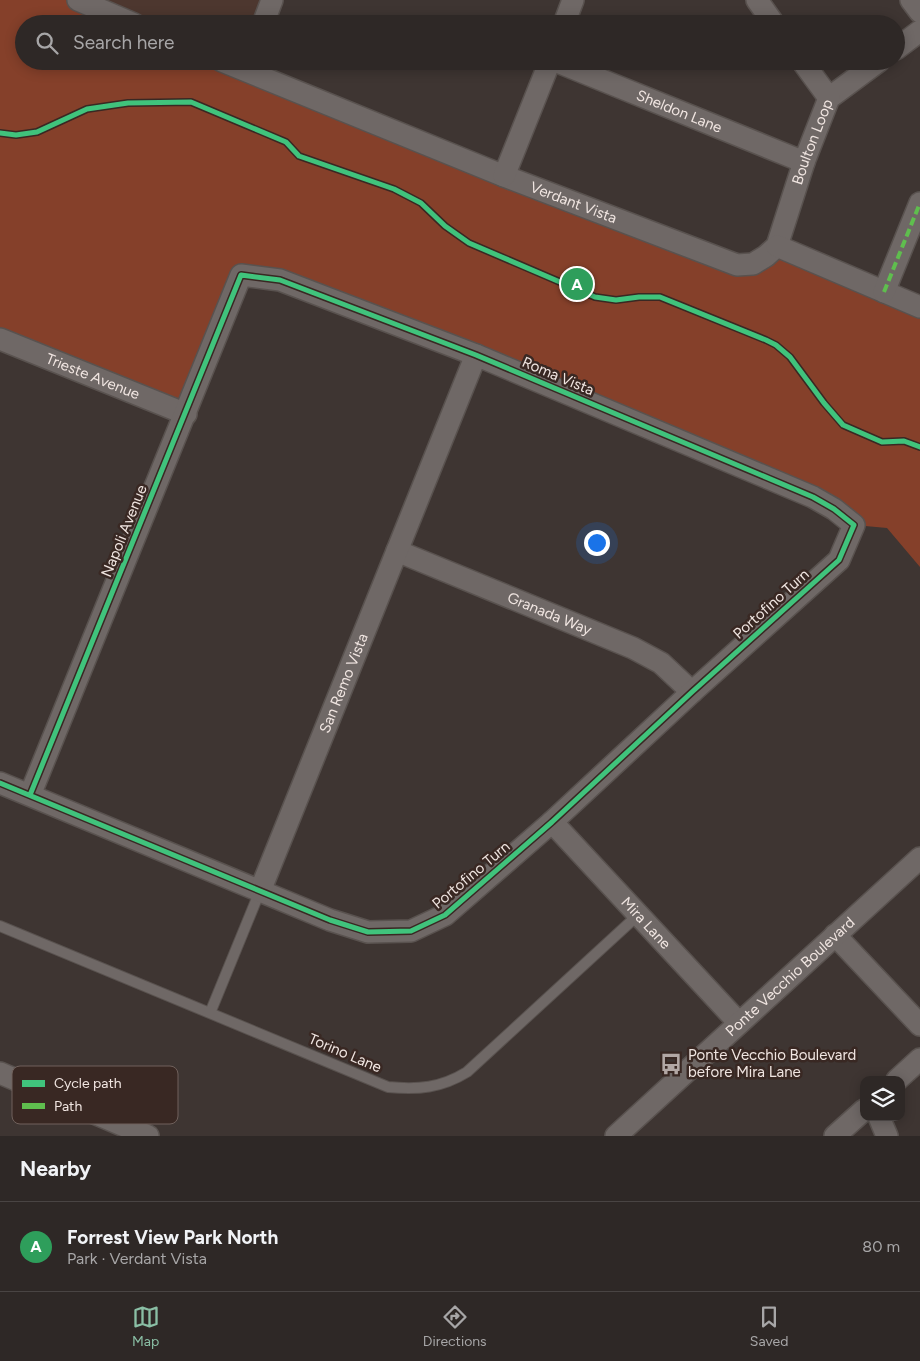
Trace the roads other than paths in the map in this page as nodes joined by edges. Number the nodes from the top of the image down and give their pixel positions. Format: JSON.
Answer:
{"nodes":[{"id":1,"x":78,"y":0,"type":"edge"},
{"id":2,"x":272,"y":0,"type":"edge"},
{"id":3,"x":573,"y":0,"type":"edge"},
{"id":4,"x":757,"y":0,"type":"edge"},
{"id":5,"x":911,"y":0,"type":"edge"},
{"id":6,"x":920,"y":12,"type":"edge"},
{"id":7,"x":113,"y":15,"type":"edge"},
{"id":8,"x":266,"y":15,"type":"edge"},
{"id":9,"x":567,"y":15,"type":"edge"},
{"id":10,"x":768,"y":15,"type":"edge"},
{"id":11,"x":920,"y":31,"type":"edge"},
{"id":12,"x":905,"y":42,"type":"edge"},
{"id":13,"x":255,"y":70,"type":"edge"},
{"id":14,"x":546,"y":70,"type":"edge"},
{"id":15,"x":577,"y":70,"type":"edge"},
{"id":16,"x":809,"y":70,"type":"edge"},
{"id":17,"x":867,"y":70,"type":"edge"},
{"id":18,"x":829,"y":98,"type":"junction"},
{"id":19,"x":804,"y":162,"type":"junction"},
{"id":20,"x":504,"y":176,"type":"junction"},
{"id":21,"x":920,"y":203,"type":"edge"},
{"id":22,"x":777,"y":246,"type":"junction"},
{"id":23,"x":242,"y":275,"type":"joint"},
{"id":24,"x":884,"y":292,"type":"junction"},
{"id":25,"x":920,"y":307,"type":"edge"},
{"id":26,"x":0,"y":339,"type":"edge"},
{"id":27,"x":476,"y":355,"type":"junction"},
{"id":28,"x":186,"y":414,"type":"junction"},
{"id":29,"x":854,"y":525,"type":"joint"},
{"id":30,"x":397,"y":551,"type":"junction"},
{"id":31,"x":692,"y":692,"type":"junction"},
{"id":32,"x":0,"y":783,"type":"edge"},
{"id":33,"x":30,"y":795,"type":"junction"},
{"id":34,"x":552,"y":822,"type":"junction"},
{"id":35,"x":920,"y":858,"type":"edge"},
{"id":36,"x":260,"y":891,"type":"junction"},
{"id":37,"x":638,"y":915,"type":"junction"},
{"id":38,"x":0,"y":926,"type":"edge"},
{"id":39,"x":836,"y":935,"type":"junction"},
{"id":40,"x":210,"y":1013,"type":"junction"},
{"id":41,"x":739,"y":1023,"type":"junction"},
{"id":42,"x":920,"y":1025,"type":"edge"},
{"id":43,"x":920,"y":1059,"type":"edge"},
{"id":44,"x":0,"y":1073,"type":"edge"},
{"id":45,"x":901,"y":1076,"type":"edge"},
{"id":46,"x":12,"y":1078,"type":"edge"},
{"id":47,"x":860,"y":1114,"type":"edge"},
{"id":48,"x":881,"y":1121,"type":"edge"},
{"id":49,"x":120,"y":1124,"type":"edge"},
{"id":50,"x":148,"y":1136,"type":"edge"},
{"id":51,"x":616,"y":1136,"type":"edge"},
{"id":52,"x":835,"y":1136,"type":"edge"},
{"id":53,"x":887,"y":1136,"type":"edge"}],
"edges":[{"from":1,"to":7,"type":"street"},
{"from":2,"to":8,"type":"street"},
{"from":3,"to":9,"type":"street"},
{"from":4,"to":10,"type":"street"},
{"from":5,"to":6,"type":"street"},
{"from":11,"to":12,"type":"street"},
{"from":13,"to":20,"type":"street","name":"Verdant Vista"},
{"from":14,"to":20,"type":"street"},
{"from":15,"to":19,"type":"street","name":"Sheldon Lane"},
{"from":16,"to":18,"type":"street"},
{"from":17,"to":18,"type":"street","name":"Boulton Loop"},
{"from":18,"to":19,"type":"street","name":"Boulton Loop"},
{"from":19,"to":22,"type":"street","name":"Boulton Loop"},
{"from":20,"to":22,"type":"street","name":"Verdant Vista"},
{"from":21,"to":24,"type":"street"},
{"from":22,"to":24,"type":"street"},
{"from":23,"to":27,"type":"street","name":"Roma Vista"},
{"from":23,"to":28,"type":"street","name":"Napoli Avenue"},
{"from":24,"to":25,"type":"street"},
{"from":26,"to":28,"type":"street","name":"Trieste Avenue"},
{"from":27,"to":29,"type":"street","name":"Roma Vista"},
{"from":27,"to":30,"type":"street","name":"San Remo Vista"},
{"from":28,"to":33,"type":"street","name":"Napoli Avenue"},
{"from":29,"to":31,"type":"street","name":"Portofino Turn"},
{"from":30,"to":31,"type":"street","name":"Granada Way"},
{"from":30,"to":36,"type":"street","name":"San Remo Vista"},
{"from":31,"to":34,"type":"street","name":"Portofino Turn"},
{"from":32,"to":33,"type":"street","name":"Portofino Turn"},
{"from":33,"to":36,"type":"street","name":"Portofino Turn"},
{"from":34,"to":36,"type":"street","name":"Portofino Turn"},
{"from":34,"to":37,"type":"street","name":"Mira Lane"},
{"from":35,"to":39,"type":"street","name":"Ponte Vecchio Boulevard"},
{"from":36,"to":40,"type":"lane","name":"San Remo Vista"},
{"from":37,"to":40,"type":"lane","name":"Torino Lane"},
{"from":37,"to":41,"type":"street","name":"Mira Lane"},
{"from":38,"to":40,"type":"lane","name":"Torino Lane"},
{"from":39,"to":41,"type":"street","name":"Ponte Vecchio Boulevard"},
{"from":39,"to":42,"type":"street"},
{"from":41,"to":51,"type":"street","name":"Ponte Vecchio Boulevard"},
{"from":43,"to":45,"type":"street"},
{"from":44,"to":46,"type":"street"},
{"from":47,"to":52,"type":"street"},
{"from":48,"to":53,"type":"street"},
{"from":49,"to":50,"type":"street"}]}
